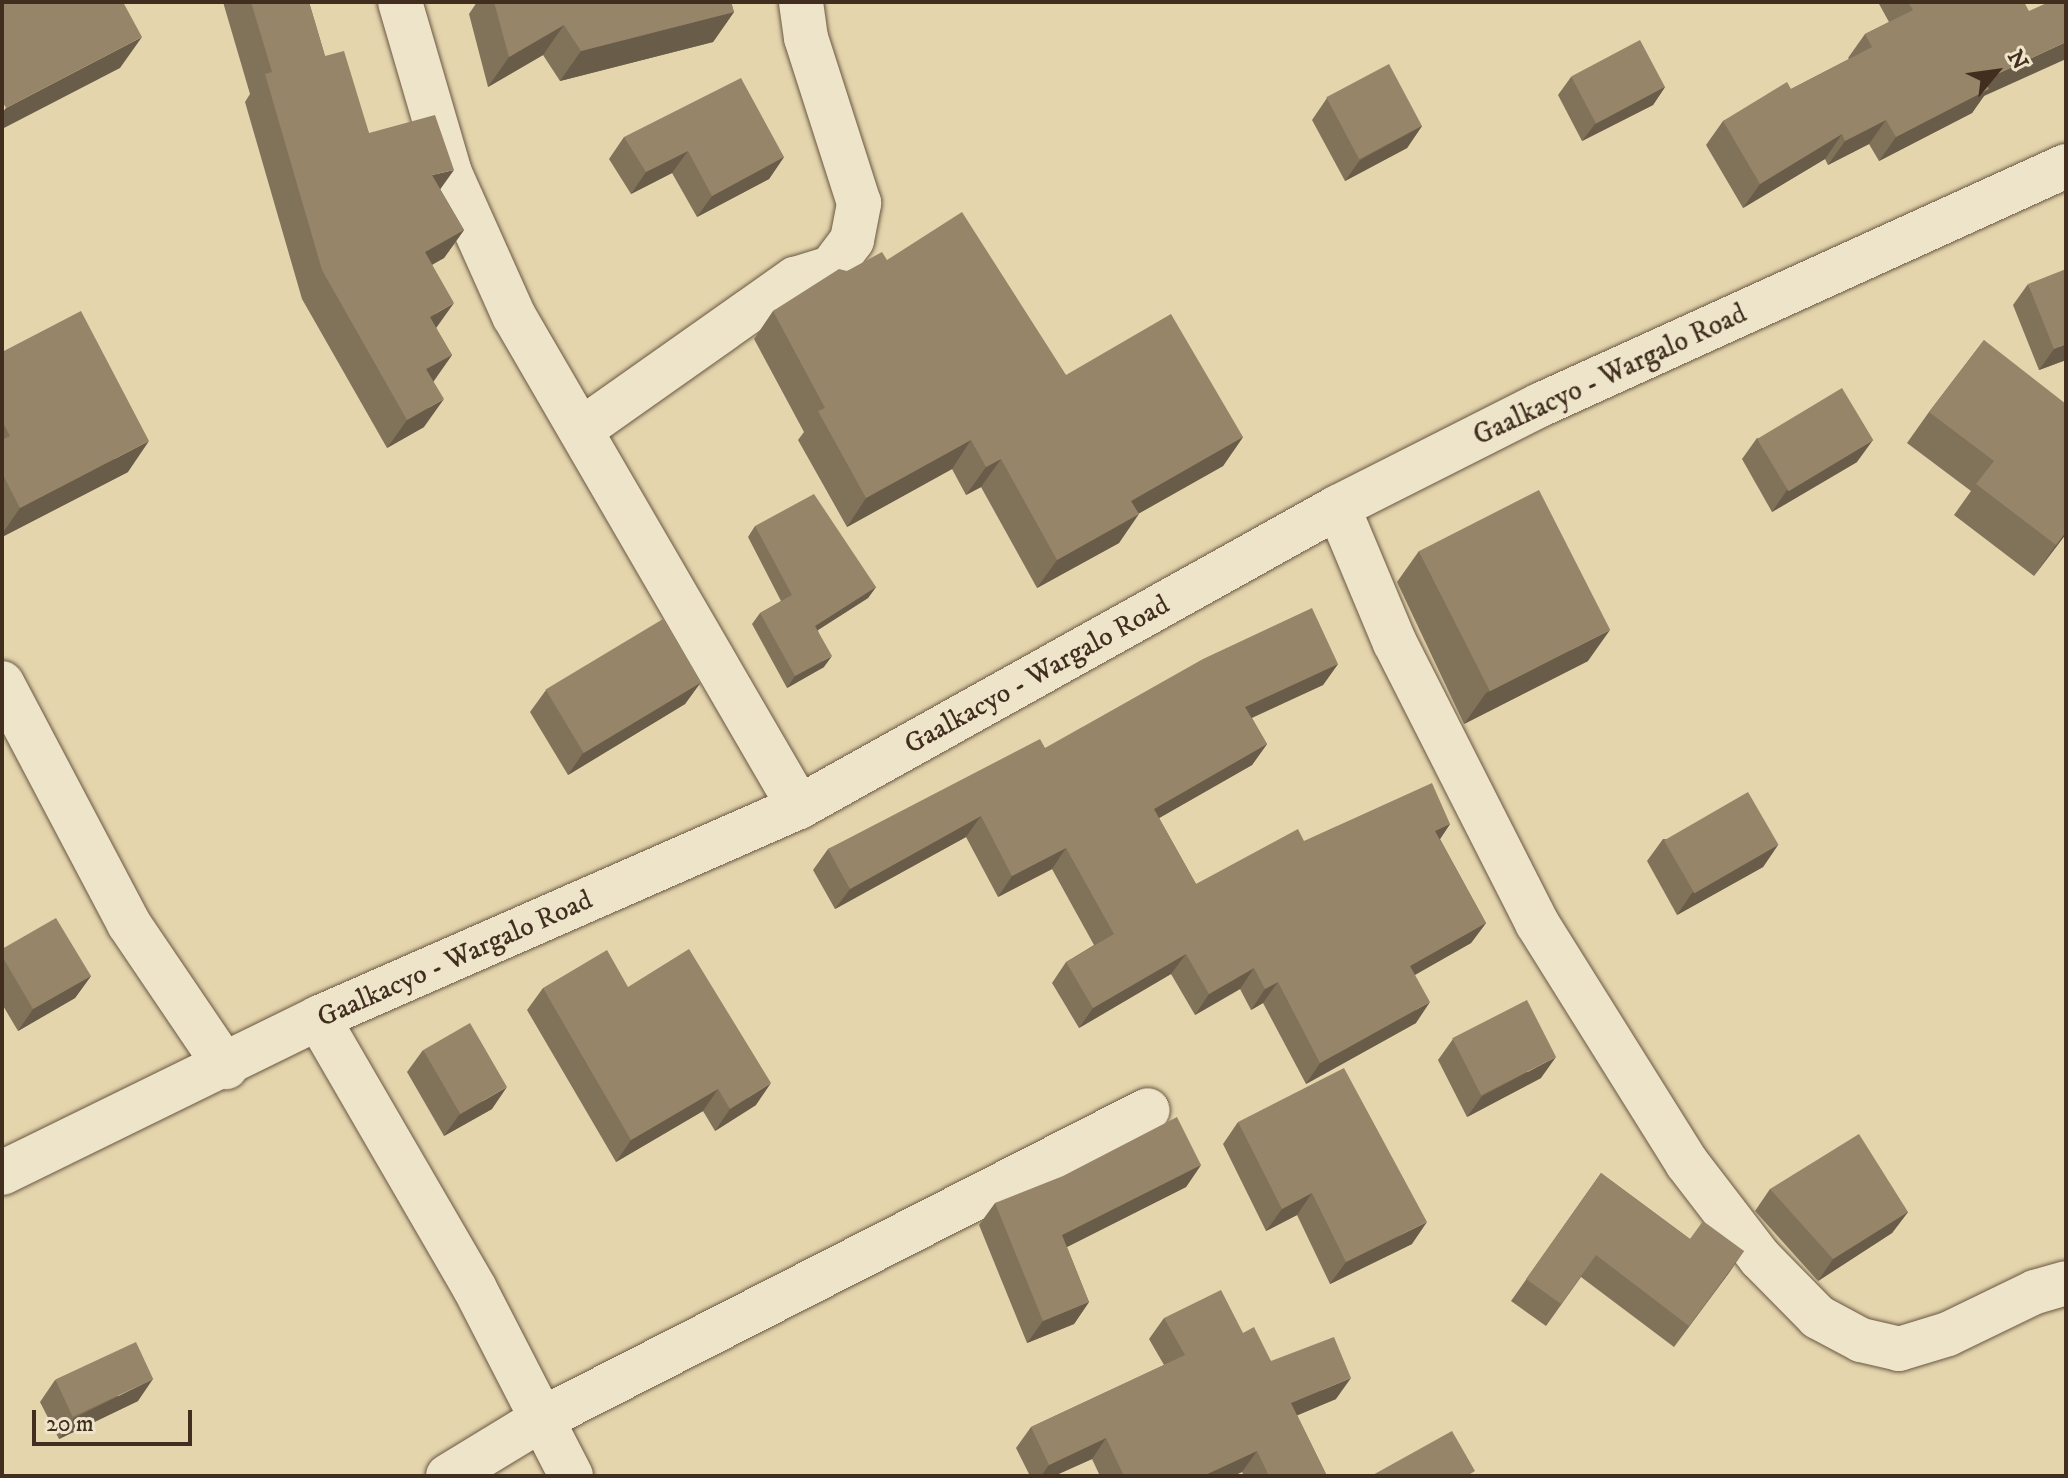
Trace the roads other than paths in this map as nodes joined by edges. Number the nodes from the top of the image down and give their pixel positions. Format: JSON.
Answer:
{"nodes":[{"id":1,"x":400,"y":2,"type":"edge"},
{"id":2,"x":801,"y":2,"type":"edge"},
{"id":3,"x":2066,"y":166,"type":"edge"},
{"id":4,"x":582,"y":429,"type":"junction"},
{"id":5,"x":1338,"y":507,"type":"junction"},
{"id":6,"x":2,"y":683,"type":"edge"},
{"id":7,"x":799,"y":807,"type":"junction"},
{"id":8,"x":318,"y":1018,"type":"junction"},
{"id":9,"x":226,"y":1067,"type":"junction"},
{"id":10,"x":1148,"y":1110,"type":"dead end"},
{"id":11,"x":2,"y":1173,"type":"edge"},
{"id":12,"x":2066,"y":1283,"type":"edge"},
{"id":13,"x":540,"y":1420,"type":"junction"},
{"id":14,"x":448,"y":1476,"type":"edge"},
{"id":15,"x":571,"y":1476,"type":"edge"}],
"edges":[{"from":1,"to":4,"type":"street"},
{"from":2,"to":4,"type":"street"},
{"from":3,"to":5,"type":"street","name":"Gaalkacyo - Wargalo Road"},
{"from":4,"to":7,"type":"street"},
{"from":5,"to":7,"type":"street","name":"Gaalkacyo - Wargalo Road"},
{"from":5,"to":12,"type":"street"},
{"from":6,"to":9,"type":"street"},
{"from":7,"to":8,"type":"street","name":"Gaalkacyo - Wargalo Road"},
{"from":8,"to":9,"type":"street","name":"Gaalkacyo - Wargalo Road"},
{"from":8,"to":13,"type":"street"},
{"from":9,"to":11,"type":"street","name":"Gaalkacyo - Wargalo Road"},
{"from":10,"to":13,"type":"street"},
{"from":13,"to":14,"type":"street"},
{"from":13,"to":15,"type":"street"}]}
